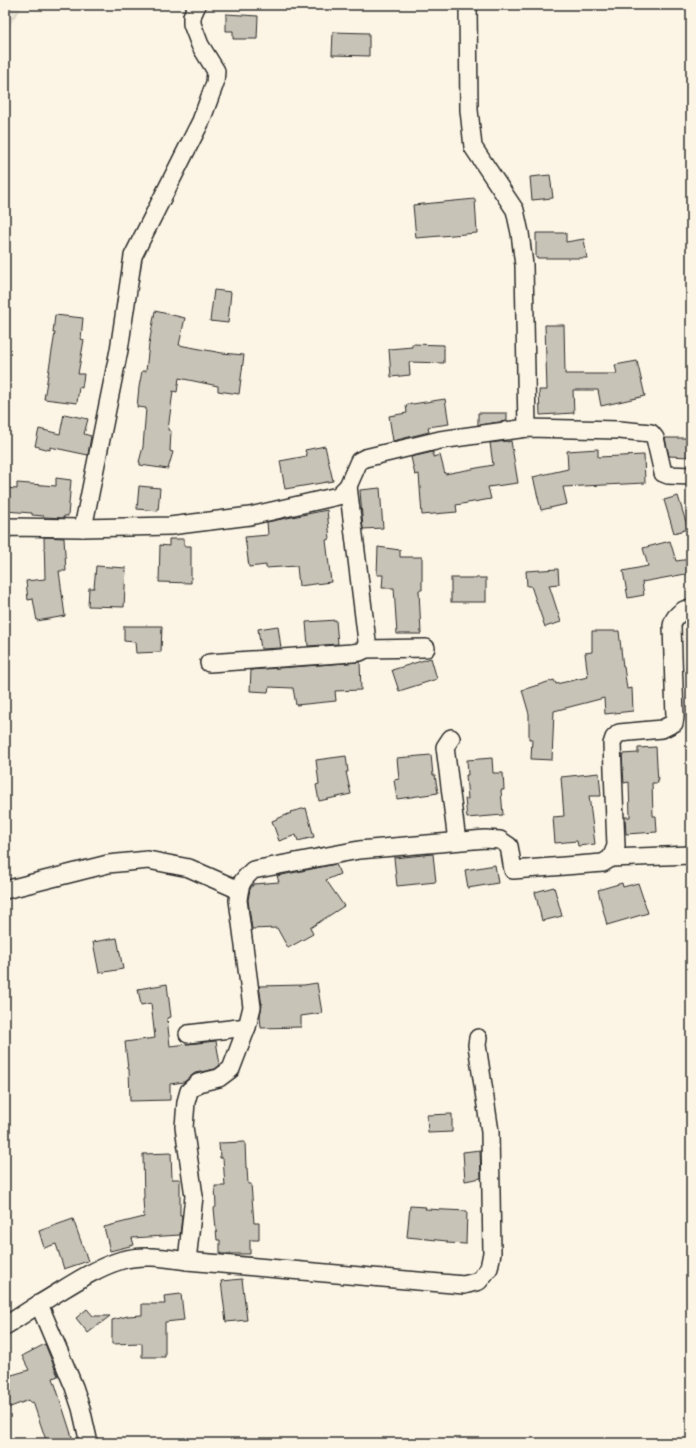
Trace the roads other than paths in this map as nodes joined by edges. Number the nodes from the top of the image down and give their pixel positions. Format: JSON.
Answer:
{"nodes":[{"id":1,"x":197,"y":5,"type":"edge"},
{"id":2,"x":468,"y":5,"type":"edge"},
{"id":3,"x":527,"y":428,"type":"junction"},
{"id":4,"x":691,"y":476,"type":"edge"},
{"id":5,"x":348,"y":486,"type":"junction"},
{"id":6,"x":84,"y":528,"type":"junction"},
{"id":7,"x":5,"y":530,"type":"edge"},
{"id":8,"x":691,"y":608,"type":"edge"},
{"id":9,"x":426,"y":648,"type":"dead end"},
{"id":10,"x":366,"y":649,"type":"junction"},
{"id":11,"x":209,"y":663,"type":"dead end"},
{"id":12,"x":451,"y":738,"type":"dead end"},
{"id":13,"x":457,"y":841,"type":"junction"},
{"id":14,"x":691,"y":855,"type":"edge"},
{"id":15,"x":611,"y":858,"type":"junction"},
{"id":16,"x":5,"y":890,"type":"edge"},
{"id":17,"x":239,"y":890,"type":"junction"},
{"id":18,"x":247,"y":1027,"type":"junction"},
{"id":19,"x":188,"y":1034,"type":"dead end"},
{"id":20,"x":478,"y":1038,"type":"dead end"},
{"id":21,"x":187,"y":1261,"type":"junction"},
{"id":22,"x":39,"y":1304,"type":"junction"},
{"id":23,"x":5,"y":1326,"type":"edge"},
{"id":24,"x":86,"y":1443,"type":"edge"}],
"edges":[{"from":1,"to":6,"type":"street"},
{"from":2,"to":3,"type":"street"},
{"from":3,"to":4,"type":"street"},
{"from":3,"to":5,"type":"street"},
{"from":5,"to":6,"type":"street"},
{"from":5,"to":10,"type":"street"},
{"from":6,"to":7,"type":"street"},
{"from":8,"to":15,"type":"street"},
{"from":9,"to":10,"type":"street"},
{"from":10,"to":11,"type":"street"},
{"from":12,"to":13,"type":"street"},
{"from":13,"to":15,"type":"street"},
{"from":13,"to":17,"type":"street"},
{"from":14,"to":15,"type":"street"},
{"from":16,"to":17,"type":"street"},
{"from":17,"to":18,"type":"street"},
{"from":18,"to":19,"type":"street"},
{"from":18,"to":21,"type":"street"},
{"from":20,"to":21,"type":"street"},
{"from":21,"to":22,"type":"street"},
{"from":22,"to":23,"type":"street"},
{"from":22,"to":24,"type":"street"}]}
